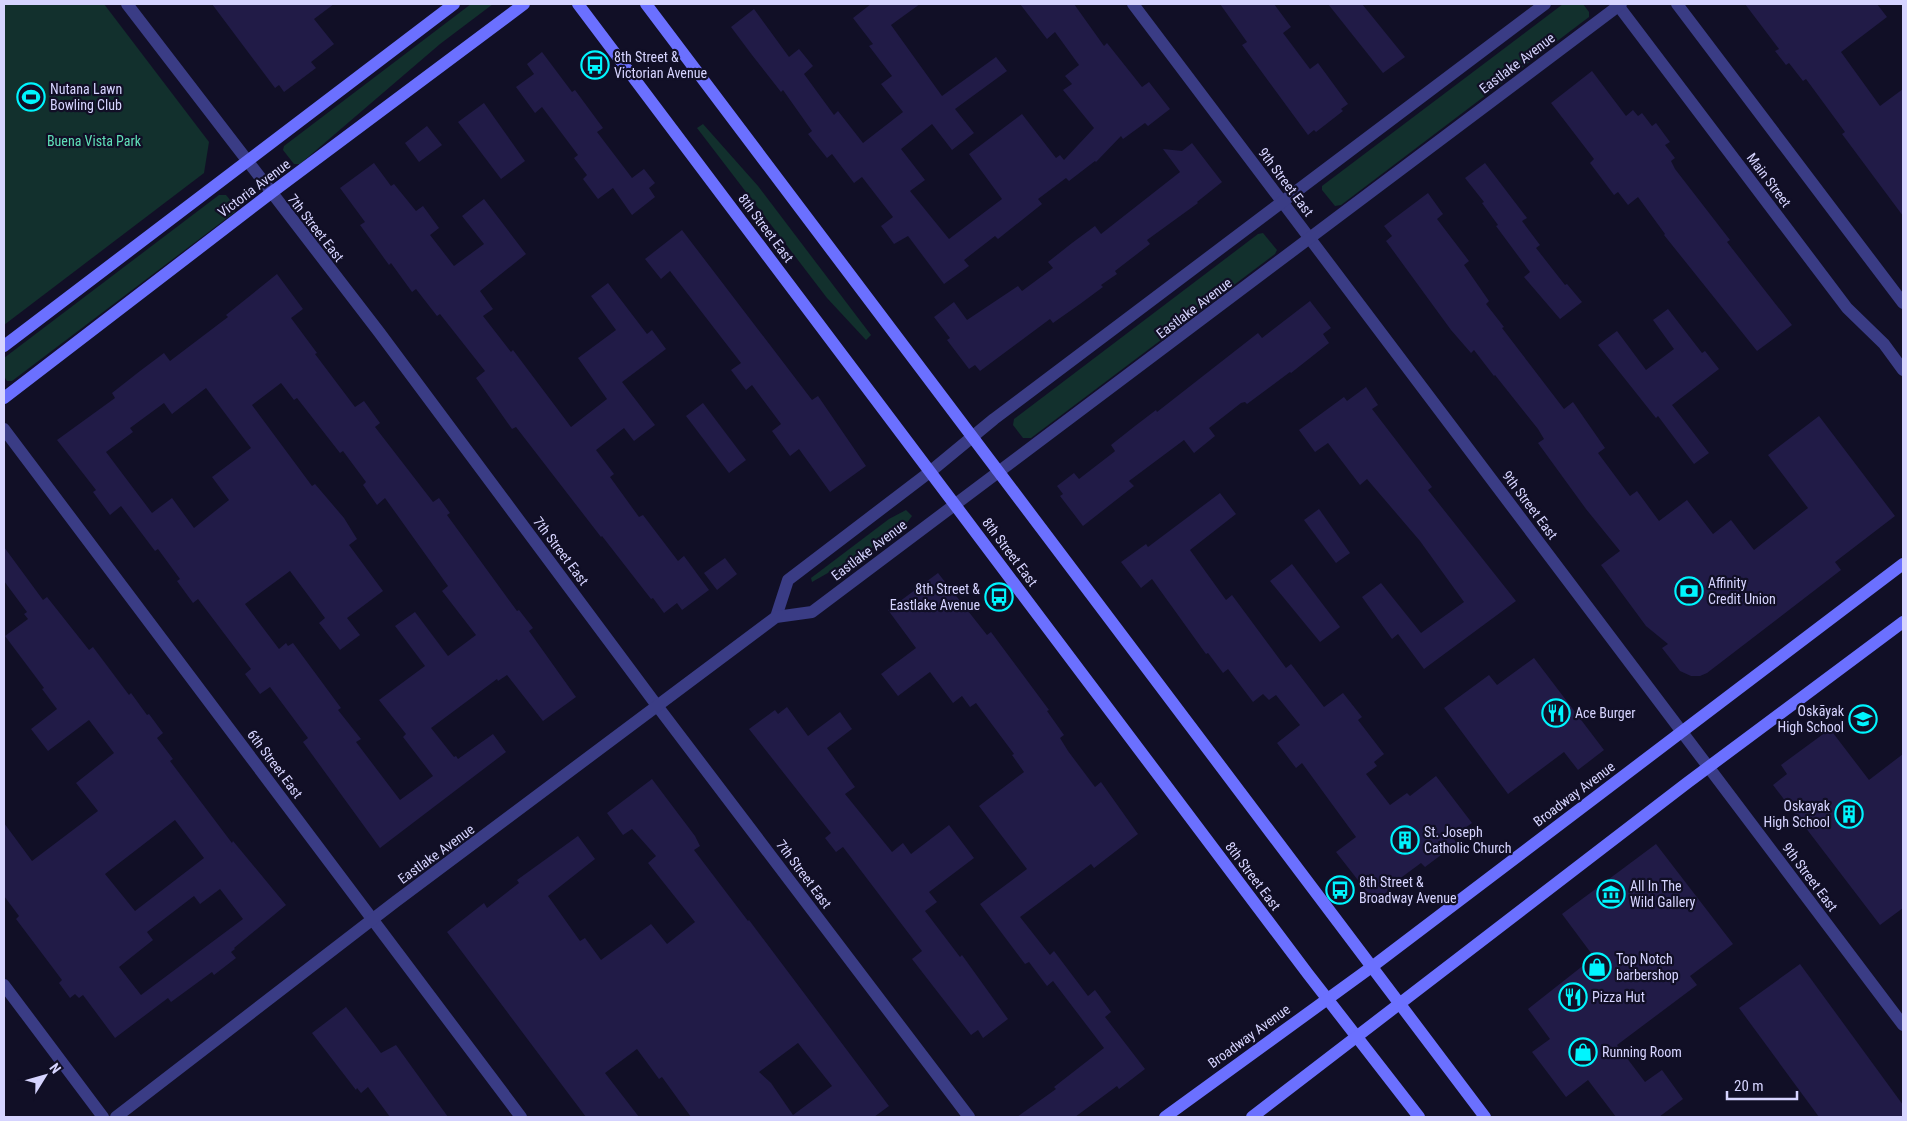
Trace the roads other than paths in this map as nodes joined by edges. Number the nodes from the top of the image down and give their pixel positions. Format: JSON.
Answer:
{"nodes":[{"id":1,"x":127,"y":4,"type":"edge"},
{"id":2,"x":454,"y":4,"type":"edge"},
{"id":3,"x":524,"y":4,"type":"edge"},
{"id":4,"x":578,"y":4,"type":"edge"},
{"id":5,"x":646,"y":4,"type":"edge"},
{"id":6,"x":1134,"y":4,"type":"edge"},
{"id":7,"x":1545,"y":4,"type":"edge"},
{"id":8,"x":1619,"y":4,"type":"edge"},
{"id":9,"x":1677,"y":4,"type":"edge"},
{"id":10,"x":246,"y":162,"type":"junction"},
{"id":11,"x":271,"y":193,"type":"junction"},
{"id":12,"x":1283,"y":202,"type":"junction"},
{"id":13,"x":1310,"y":238,"type":"junction"},
{"id":14,"x":1903,"y":303,"type":"edge"},
{"id":15,"x":4,"y":346,"type":"edge"},
{"id":16,"x":1903,"y":370,"type":"edge"},
{"id":17,"x":4,"y":398,"type":"edge"},
{"id":18,"x":4,"y":430,"type":"edge"},
{"id":19,"x":973,"y":437,"type":"junction"},
{"id":20,"x":931,"y":472,"type":"junction"},
{"id":21,"x":1000,"y":472,"type":"junction"},
{"id":22,"x":955,"y":504,"type":"junction"},
{"id":23,"x":1903,"y":564,"type":"edge"},
{"id":24,"x":776,"y":617,"type":"junction"},
{"id":25,"x":1903,"y":622,"type":"edge"},
{"id":26,"x":658,"y":707,"type":"junction"},
{"id":27,"x":1681,"y":730,"type":"junction"},
{"id":28,"x":1709,"y":768,"type":"junction"},
{"id":29,"x":374,"y":919,"type":"junction"},
{"id":30,"x":1373,"y":966,"type":"junction"},
{"id":31,"x":4,"y":985,"type":"edge"},
{"id":32,"x":1326,"y":997,"type":"junction"},
{"id":33,"x":1400,"y":1002,"type":"junction"},
{"id":34,"x":1903,"y":1025,"type":"edge"},
{"id":35,"x":1357,"y":1036,"type":"junction"},
{"id":36,"x":103,"y":1117,"type":"edge"},
{"id":37,"x":116,"y":1117,"type":"edge"},
{"id":38,"x":521,"y":1117,"type":"edge"},
{"id":39,"x":969,"y":1117,"type":"edge"},
{"id":40,"x":1165,"y":1117,"type":"edge"},
{"id":41,"x":1252,"y":1117,"type":"edge"},
{"id":42,"x":1419,"y":1117,"type":"edge"},
{"id":43,"x":1485,"y":1117,"type":"edge"}],
"edges":[{"from":1,"to":10,"type":"street","name":"7th Street East"},
{"from":2,"to":10,"type":"main road","name":"Victoria Avenue"},
{"from":3,"to":11,"type":"main road","name":"Victoria Avenue"},
{"from":4,"to":20,"type":"main road","name":"8th Street East"},
{"from":5,"to":19,"type":"main road"},
{"from":6,"to":12,"type":"street","name":"9th Street East"},
{"from":7,"to":12,"type":"street","name":"Eastlake Avenue"},
{"from":8,"to":13,"type":"street","name":"Eastlake Avenue"},
{"from":8,"to":16,"type":"street","name":"Main Street"},
{"from":9,"to":14,"type":"street"},
{"from":10,"to":11,"type":"street","name":"7th Street East"},
{"from":10,"to":15,"type":"main road","name":"Victoria Avenue"},
{"from":11,"to":17,"type":"main road","name":"Victoria Avenue"},
{"from":11,"to":26,"type":"street","name":"7th Street East"},
{"from":12,"to":13,"type":"street","name":"9th Street East"},
{"from":12,"to":19,"type":"street","name":"Eastlake Avenue"},
{"from":13,"to":21,"type":"street","name":"Eastlake Avenue"},
{"from":13,"to":27,"type":"street","name":"9th Street East"},
{"from":18,"to":29,"type":"street","name":"6th Street East"},
{"from":19,"to":20,"type":"street","name":"Eastlake Avenue"},
{"from":19,"to":21,"type":"main road"},
{"from":20,"to":22,"type":"main road","name":"8th Street East"},
{"from":20,"to":24,"type":"street","name":"Eastlake Avenue"},
{"from":21,"to":22,"type":"street","name":"Eastlake Avenue"},
{"from":21,"to":30,"type":"main road"},
{"from":22,"to":24,"type":"street","name":"Eastlake Avenue"},
{"from":22,"to":32,"type":"main road","name":"8th Street East"},
{"from":23,"to":27,"type":"main road","name":"Broadway Avenue"},
{"from":24,"to":26,"type":"street","name":"Eastlake Avenue"},
{"from":25,"to":28,"type":"main road"},
{"from":26,"to":29,"type":"street","name":"Eastlake Avenue"},
{"from":26,"to":39,"type":"street","name":"7th Street East"},
{"from":27,"to":28,"type":"street","name":"9th Street East"},
{"from":27,"to":30,"type":"main road","name":"Broadway Avenue"},
{"from":28,"to":33,"type":"main road"},
{"from":28,"to":34,"type":"street","name":"9th Street East"},
{"from":29,"to":37,"type":"street","name":"Eastlake Avenue"},
{"from":29,"to":38,"type":"street","name":"6th Street East"},
{"from":30,"to":32,"type":"main road","name":"Broadway Avenue"},
{"from":30,"to":33,"type":"main road"},
{"from":31,"to":36,"type":"street"},
{"from":32,"to":35,"type":"main road","name":"8th Street East"},
{"from":32,"to":40,"type":"main road","name":"Broadway Avenue"},
{"from":33,"to":35,"type":"main road"},
{"from":33,"to":43,"type":"main road"},
{"from":35,"to":41,"type":"main road"},
{"from":35,"to":42,"type":"main road","name":"8th Street East"}]}
